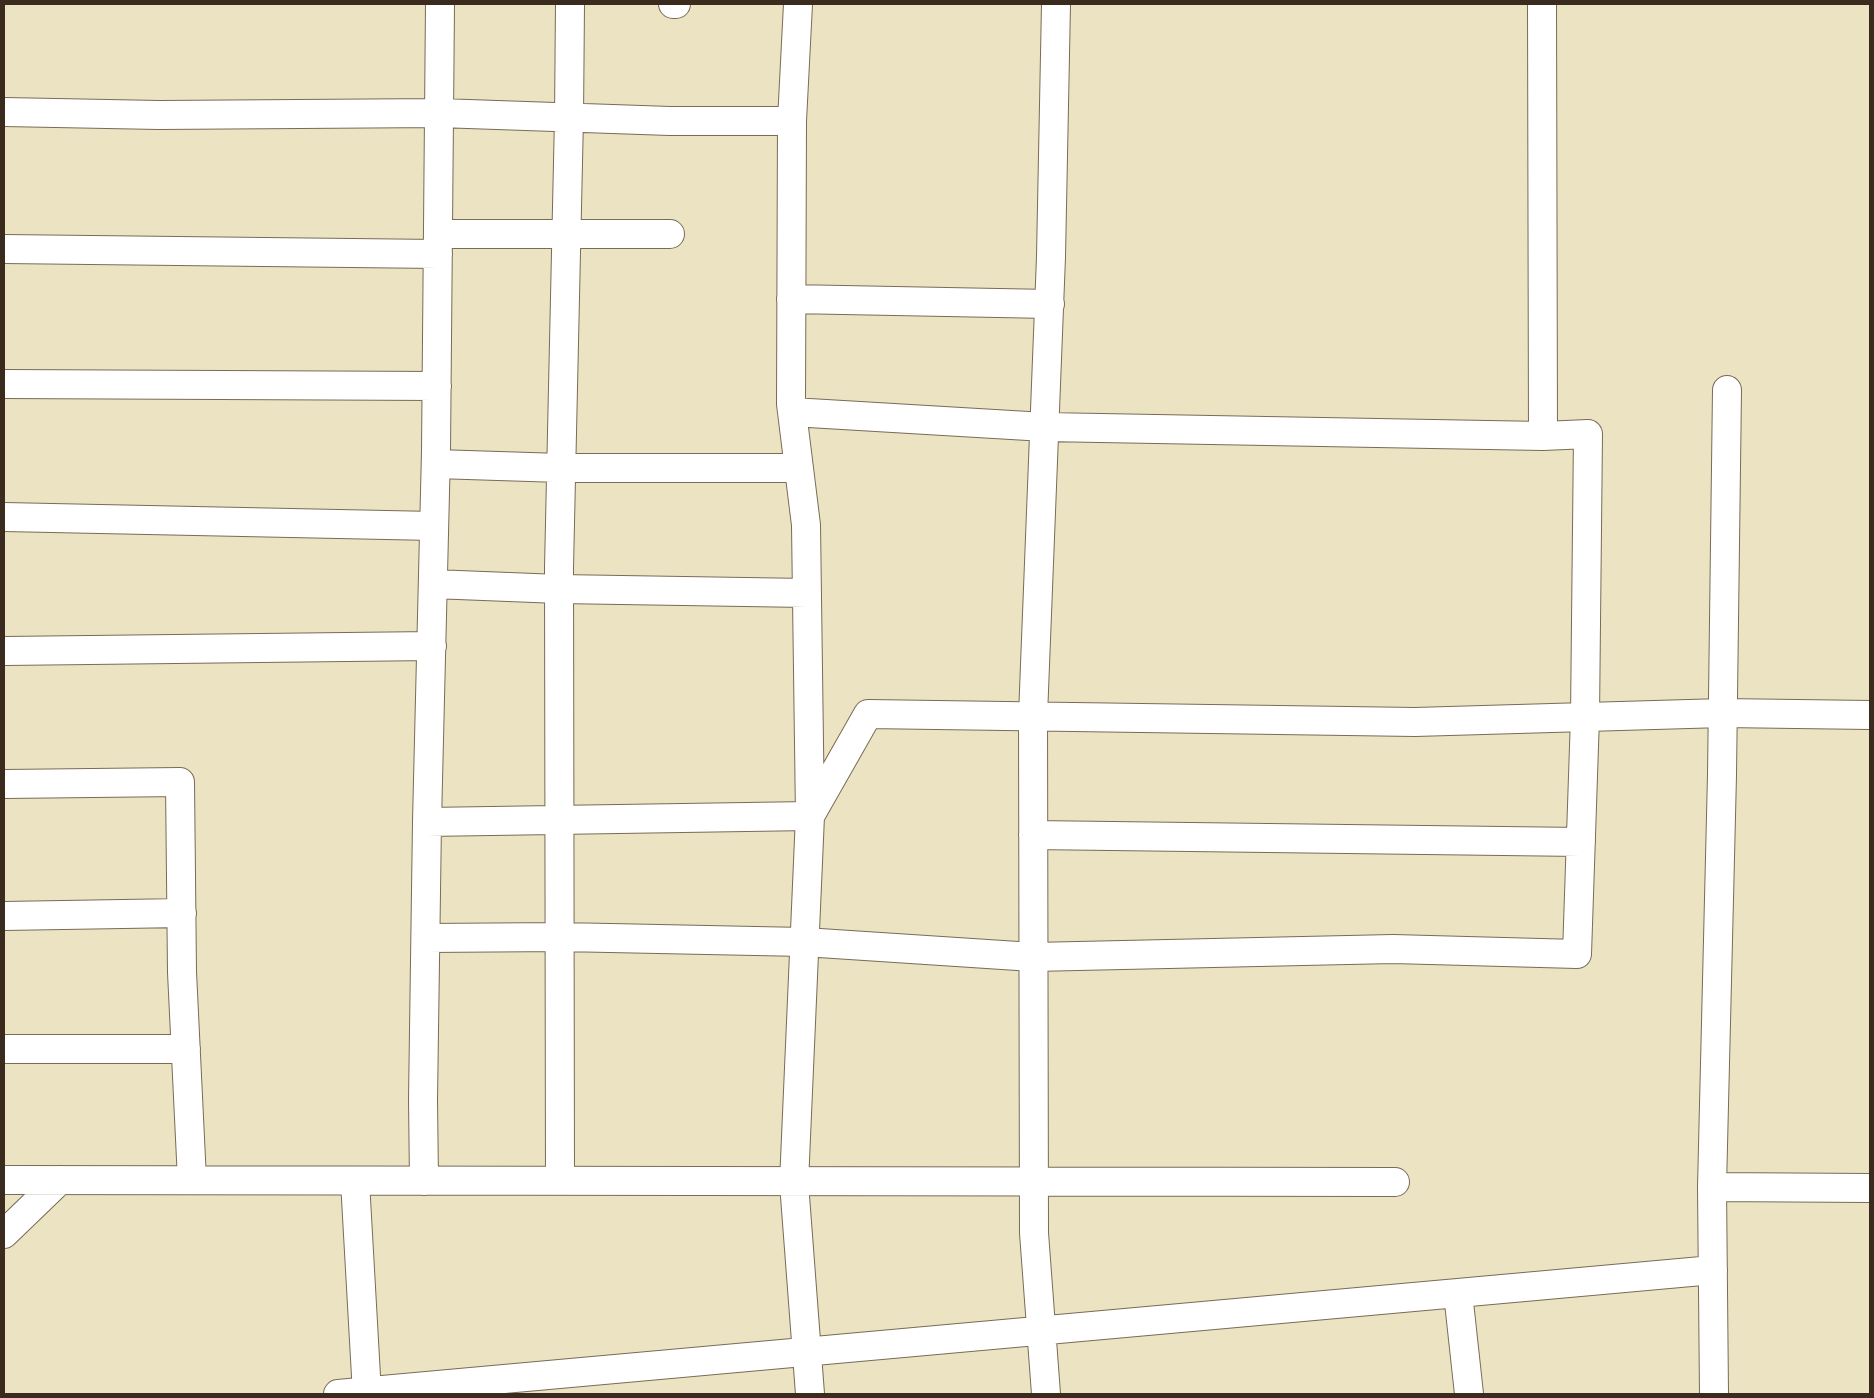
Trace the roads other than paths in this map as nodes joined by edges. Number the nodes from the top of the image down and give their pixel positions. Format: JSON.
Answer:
{"nodes":[{"id":1,"x":440,"y":4,"type":"edge"},
{"id":2,"x":570,"y":4,"type":"edge"},
{"id":3,"x":798,"y":4,"type":"edge"},
{"id":4,"x":1056,"y":4,"type":"edge"},
{"id":5,"x":1542,"y":4,"type":"edge"},
{"id":6,"x":4,"y":112,"type":"edge"},
{"id":7,"x":439,"y":113,"type":"junction"},
{"id":8,"x":569,"y":117,"type":"junction"},
{"id":9,"x":792,"y":121,"type":"junction"},
{"id":10,"x":670,"y":234,"type":"dead end"},
{"id":11,"x":566,"y":235,"type":"junction"},
{"id":12,"x":438,"y":244,"type":"junction"},
{"id":13,"x":4,"y":249,"type":"edge"},
{"id":14,"x":791,"y":299,"type":"junction"},
{"id":15,"x":1050,"y":304,"type":"junction"},
{"id":16,"x":4,"y":384,"type":"edge"},
{"id":17,"x":437,"y":386,"type":"junction"},
{"id":18,"x":1727,"y":390,"type":"dead end"},
{"id":19,"x":792,"y":412,"type":"junction"},
{"id":20,"x":1045,"y":427,"type":"junction"},
{"id":21,"x":1543,"y":436,"type":"junction"},
{"id":22,"x":436,"y":464,"type":"junction"},
{"id":23,"x":561,"y":468,"type":"junction"},
{"id":24,"x":799,"y":468,"type":"junction"},
{"id":25,"x":4,"y":517,"type":"edge"},
{"id":26,"x":434,"y":526,"type":"junction"},
{"id":27,"x":433,"y":584,"type":"junction"},
{"id":28,"x":559,"y":589,"type":"junction"},
{"id":29,"x":807,"y":593,"type":"junction"},
{"id":30,"x":432,"y":646,"type":"junction"},
{"id":31,"x":4,"y":652,"type":"edge"},
{"id":32,"x":1723,"y":713,"type":"junction"},
{"id":33,"x":1870,"y":714,"type":"edge"},
{"id":34,"x":1033,"y":716,"type":"junction"},
{"id":35,"x":1585,"y":717,"type":"junction"},
{"id":36,"x":4,"y":784,"type":"edge"},
{"id":37,"x":810,"y":816,"type":"junction"},
{"id":38,"x":561,"y":820,"type":"junction"},
{"id":39,"x":427,"y":822,"type":"junction"},
{"id":40,"x":1033,"y":835,"type":"junction"},
{"id":41,"x":1581,"y":842,"type":"junction"},
{"id":42,"x":182,"y":913,"type":"junction"},
{"id":43,"x":4,"y":916,"type":"edge"},
{"id":44,"x":426,"y":938,"type":"junction"},
{"id":45,"x":561,"y":938,"type":"junction"},
{"id":46,"x":804,"y":942,"type":"junction"},
{"id":47,"x":1033,"y":957,"type":"junction"},
{"id":48,"x":4,"y":1049,"type":"edge"},
{"id":49,"x":186,"y":1049,"type":"junction"},
{"id":50,"x":4,"y":1180,"type":"edge"},
{"id":51,"x":60,"y":1180,"type":"junction"},
{"id":52,"x":192,"y":1180,"type":"junction"},
{"id":53,"x":355,"y":1181,"type":"junction"},
{"id":54,"x":424,"y":1181,"type":"junction"},
{"id":55,"x":560,"y":1181,"type":"junction"},
{"id":56,"x":1395,"y":1182,"type":"dead end"},
{"id":57,"x":794,"y":1183,"type":"junction"},
{"id":58,"x":1034,"y":1184,"type":"junction"},
{"id":59,"x":1712,"y":1187,"type":"junction"},
{"id":60,"x":1870,"y":1188,"type":"edge"},
{"id":61,"x":4,"y":1234,"type":"edge"},
{"id":62,"x":1713,"y":1270,"type":"junction"},
{"id":63,"x":1458,"y":1293,"type":"junction"},
{"id":64,"x":1041,"y":1330,"type":"junction"},
{"id":65,"x":806,"y":1352,"type":"junction"},
{"id":66,"x":367,"y":1393,"type":"edge"},
{"id":67,"x":338,"y":1394,"type":"edge"},
{"id":68,"x":810,"y":1394,"type":"edge"},
{"id":69,"x":1046,"y":1394,"type":"edge"},
{"id":70,"x":1469,"y":1394,"type":"edge"},
{"id":71,"x":1714,"y":1394,"type":"edge"}],
"edges":[{"from":1,"to":7,"type":"street"},
{"from":2,"to":8,"type":"street"},
{"from":3,"to":9,"type":"street"},
{"from":4,"to":15,"type":"street"},
{"from":5,"to":21,"type":"street"},
{"from":6,"to":7,"type":"street"},
{"from":7,"to":8,"type":"street"},
{"from":7,"to":12,"type":"street"},
{"from":8,"to":9,"type":"street"},
{"from":8,"to":11,"type":"street"},
{"from":9,"to":14,"type":"street"},
{"from":10,"to":11,"type":"street"},
{"from":11,"to":12,"type":"street"},
{"from":11,"to":23,"type":"street"},
{"from":12,"to":13,"type":"street"},
{"from":12,"to":17,"type":"street"},
{"from":14,"to":15,"type":"street"},
{"from":14,"to":19,"type":"street"},
{"from":15,"to":20,"type":"street"},
{"from":16,"to":17,"type":"street"},
{"from":17,"to":22,"type":"street"},
{"from":18,"to":32,"type":"street"},
{"from":19,"to":20,"type":"street"},
{"from":19,"to":24,"type":"street"},
{"from":20,"to":21,"type":"street"},
{"from":20,"to":34,"type":"street"},
{"from":21,"to":35,"type":"street"},
{"from":22,"to":23,"type":"street"},
{"from":22,"to":26,"type":"street"},
{"from":23,"to":24,"type":"street"},
{"from":23,"to":28,"type":"street"},
{"from":24,"to":29,"type":"street"},
{"from":25,"to":26,"type":"street"},
{"from":26,"to":27,"type":"street"},
{"from":27,"to":28,"type":"street"},
{"from":27,"to":30,"type":"street"},
{"from":28,"to":29,"type":"street"},
{"from":28,"to":38,"type":"street"},
{"from":29,"to":37,"type":"street"},
{"from":30,"to":31,"type":"street"},
{"from":30,"to":39,"type":"street"},
{"from":32,"to":33,"type":"street"},
{"from":32,"to":35,"type":"street"},
{"from":32,"to":59,"type":"street"},
{"from":34,"to":35,"type":"street"},
{"from":34,"to":37,"type":"street"},
{"from":34,"to":40,"type":"street"},
{"from":35,"to":41,"type":"street"},
{"from":36,"to":42,"type":"street"},
{"from":37,"to":38,"type":"street"},
{"from":37,"to":46,"type":"street"},
{"from":38,"to":39,"type":"street"},
{"from":38,"to":45,"type":"street"},
{"from":39,"to":44,"type":"street"},
{"from":40,"to":41,"type":"street"},
{"from":40,"to":47,"type":"street"},
{"from":41,"to":47,"type":"street"},
{"from":42,"to":43,"type":"street"},
{"from":42,"to":49,"type":"street"},
{"from":44,"to":45,"type":"street"},
{"from":44,"to":54,"type":"street"},
{"from":45,"to":46,"type":"street"},
{"from":45,"to":55,"type":"street"},
{"from":46,"to":47,"type":"street"},
{"from":46,"to":57,"type":"street"},
{"from":47,"to":58,"type":"street"},
{"from":48,"to":49,"type":"street"},
{"from":49,"to":52,"type":"street"},
{"from":50,"to":51,"type":"street"},
{"from":51,"to":52,"type":"street"},
{"from":51,"to":61,"type":"street"},
{"from":52,"to":53,"type":"street"},
{"from":53,"to":54,"type":"street"},
{"from":53,"to":66,"type":"street"},
{"from":54,"to":55,"type":"street"},
{"from":55,"to":57,"type":"street"},
{"from":56,"to":58,"type":"street"},
{"from":57,"to":58,"type":"street"},
{"from":57,"to":65,"type":"street"},
{"from":58,"to":64,"type":"street"},
{"from":59,"to":60,"type":"street"},
{"from":59,"to":62,"type":"street"},
{"from":62,"to":63,"type":"street"},
{"from":62,"to":71,"type":"street"},
{"from":63,"to":64,"type":"street"},
{"from":63,"to":70,"type":"street"},
{"from":64,"to":65,"type":"street"},
{"from":64,"to":69,"type":"street"},
{"from":65,"to":66,"type":"street"},
{"from":65,"to":68,"type":"street"},
{"from":66,"to":67,"type":"street"}]}
